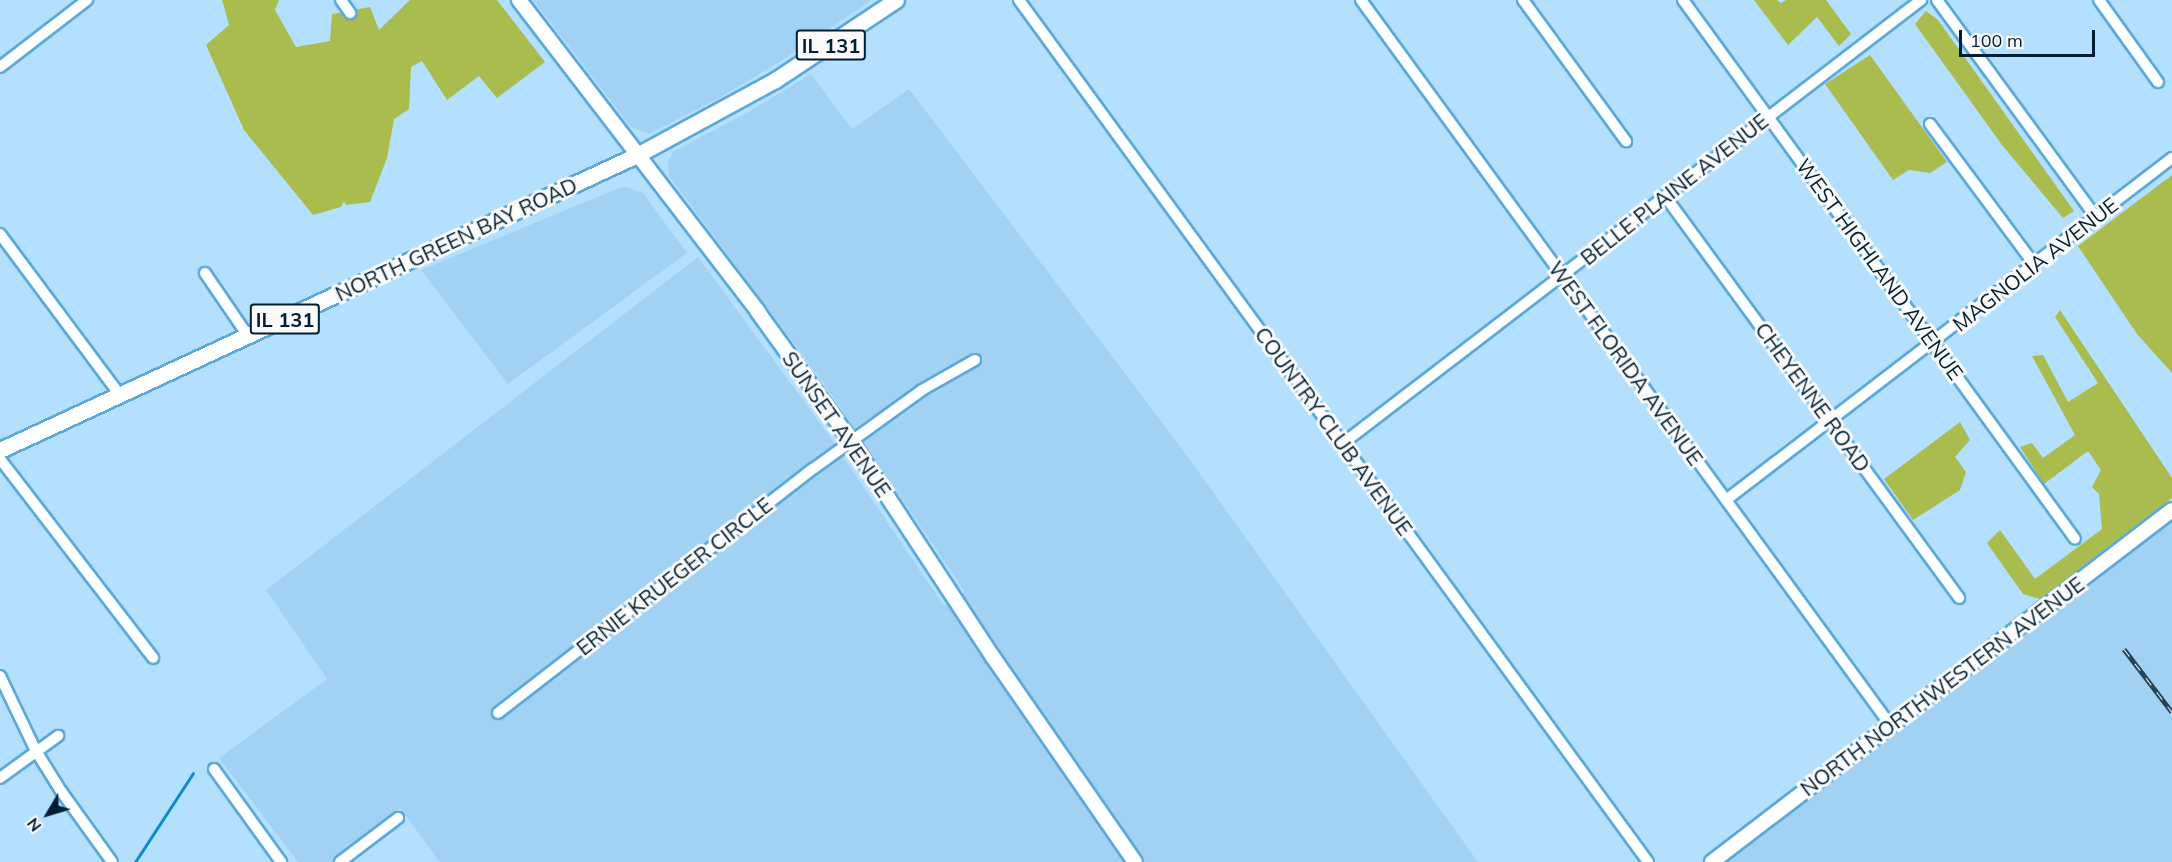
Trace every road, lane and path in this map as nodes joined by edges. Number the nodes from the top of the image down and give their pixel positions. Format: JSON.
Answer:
{"nodes":[{"id":1,"x":87,"y":0,"type":"edge"},
{"id":2,"x":341,"y":0,"type":"edge"},
{"id":3,"x":519,"y":0,"type":"edge"},
{"id":4,"x":896,"y":0,"type":"edge"},
{"id":5,"x":1019,"y":0,"type":"edge"},
{"id":6,"x":1361,"y":0,"type":"edge"},
{"id":7,"x":1523,"y":0,"type":"edge"},
{"id":8,"x":1683,"y":0,"type":"edge"},
{"id":9,"x":1921,"y":0,"type":"edge"},
{"id":10,"x":1937,"y":0,"type":"edge"},
{"id":11,"x":2099,"y":0,"type":"edge"},
{"id":12,"x":350,"y":13,"type":"dead end"},
{"id":13,"x":0,"y":67,"type":"edge"},
{"id":14,"x":2158,"y":82,"type":"dead end"},
{"id":15,"x":1768,"y":116,"type":"junction"},
{"id":16,"x":1930,"y":124,"type":"dead end"},
{"id":17,"x":1626,"y":141,"type":"dead end"},
{"id":18,"x":637,"y":155,"type":"junction"},
{"id":19,"x":2172,"y":158,"type":"edge"},
{"id":20,"x":1665,"y":196,"type":"junction"},
{"id":21,"x":2096,"y":217,"type":"junction"},
{"id":22,"x":0,"y":234,"type":"edge"},
{"id":23,"x":2034,"y":264,"type":"junction"},
{"id":24,"x":205,"y":273,"type":"dead end"},
{"id":25,"x":1562,"y":275,"type":"junction"},
{"id":26,"x":248,"y":336,"type":"junction"},
{"id":27,"x":1933,"y":342,"type":"junction"},
{"id":28,"x":975,"y":360,"type":"dead end"},
{"id":29,"x":120,"y":395,"type":"junction"},
{"id":30,"x":1831,"y":420,"type":"junction"},
{"id":31,"x":851,"y":441,"type":"junction"},
{"id":32,"x":1342,"y":444,"type":"junction"},
{"id":33,"x":0,"y":450,"type":"edge"},
{"id":34,"x":0,"y":459,"type":"edge"},
{"id":35,"x":1726,"y":500,"type":"junction"},
{"id":36,"x":2172,"y":510,"type":"edge"},
{"id":37,"x":2075,"y":539,"type":"dead end"},
{"id":38,"x":1959,"y":598,"type":"dead end"},
{"id":39,"x":153,"y":658,"type":"dead end"},
{"id":40,"x":0,"y":676,"type":"edge"},
{"id":41,"x":498,"y":713,"type":"dead end"},
{"id":42,"x":1891,"y":726,"type":"junction"},
{"id":43,"x":58,"y":736,"type":"dead end"},
{"id":44,"x":36,"y":751,"type":"junction"},
{"id":45,"x":214,"y":769,"type":"dead end"},
{"id":46,"x":0,"y":778,"type":"edge"},
{"id":47,"x":398,"y":818,"type":"dead end"},
{"id":48,"x":112,"y":862,"type":"edge"},
{"id":49,"x":281,"y":862,"type":"edge"},
{"id":50,"x":340,"y":862,"type":"edge"},
{"id":51,"x":1135,"y":862,"type":"edge"},
{"id":52,"x":1648,"y":862,"type":"edge"},
{"id":53,"x":1712,"y":862,"type":"edge"}],
"edges":[{"from":1,"to":13,"type":"street"},
{"from":2,"to":12,"type":"street"},
{"from":3,"to":18,"type":"street","name":"SUNSET AVENUE"},
{"from":4,"to":18,"type":"main road","name":"NORTH GREEN BAY ROAD","number":"IL 131"},
{"from":5,"to":32,"type":"street","name":"COUNTRY CLUB AVENUE"},
{"from":6,"to":25,"type":"street","name":"WEST FLORIDA AVENUE"},
{"from":7,"to":17,"type":"street"},
{"from":8,"to":15,"type":"street","name":"WEST HIGHLAND AVENUE"},
{"from":9,"to":15,"type":"street","name":"BELLE PLAINE AVENUE"},
{"from":10,"to":21,"type":"street"},
{"from":11,"to":14,"type":"street"},
{"from":15,"to":20,"type":"street","name":"BELLE PLAINE AVENUE"},
{"from":15,"to":27,"type":"street","name":"WEST HIGHLAND AVENUE"},
{"from":16,"to":23,"type":"street"},
{"from":18,"to":26,"type":"main road","name":"NORTH GREEN BAY ROAD","number":"IL 131"},
{"from":18,"to":31,"type":"street","name":"SUNSET AVENUE"},
{"from":19,"to":21,"type":"street","name":"MAGNOLIA AVENUE"},
{"from":20,"to":25,"type":"street","name":"BELLE PLAINE AVENUE"},
{"from":20,"to":30,"type":"street","name":"CHEYENNE ROAD"},
{"from":21,"to":23,"type":"street","name":"MAGNOLIA AVENUE"},
{"from":22,"to":29,"type":"street"},
{"from":23,"to":27,"type":"street","name":"MAGNOLIA AVENUE"},
{"from":24,"to":26,"type":"street"},
{"from":25,"to":32,"type":"street","name":"BELLE PLAINE AVENUE"},
{"from":25,"to":35,"type":"street","name":"WEST FLORIDA AVENUE"},
{"from":26,"to":29,"type":"main road","name":"NORTH GREEN BAY ROAD","number":"IL 131"},
{"from":27,"to":30,"type":"street","name":"MAGNOLIA AVENUE"},
{"from":27,"to":37,"type":"street","name":"WEST HIGHLAND AVENUE"},
{"from":28,"to":31,"type":"street","name":"ERNIE KRUEGER CIRCLE"},
{"from":29,"to":33,"type":"main road","name":"NORTH GREEN BAY ROAD","number":"IL 131"},
{"from":30,"to":35,"type":"street","name":"MAGNOLIA AVENUE"},
{"from":30,"to":38,"type":"street","name":"CHEYENNE ROAD"},
{"from":31,"to":41,"type":"street","name":"ERNIE KRUEGER CIRCLE"},
{"from":31,"to":51,"type":"street","name":"SUNSET AVENUE"},
{"from":32,"to":52,"type":"street","name":"COUNTRY CLUB AVENUE"},
{"from":34,"to":39,"type":"street"},
{"from":35,"to":42,"type":"street","name":"WEST FLORIDA AVENUE"},
{"from":36,"to":42,"type":"street","name":"NORTH NORTHWESTERN AVENUE"},
{"from":40,"to":44,"type":"street"},
{"from":42,"to":53,"type":"street","name":"NORTH NORTHWESTERN AVENUE"},
{"from":43,"to":44,"type":"street"},
{"from":44,"to":46,"type":"street"},
{"from":44,"to":48,"type":"street"},
{"from":45,"to":49,"type":"street"},
{"from":47,"to":50,"type":"street"}]}
